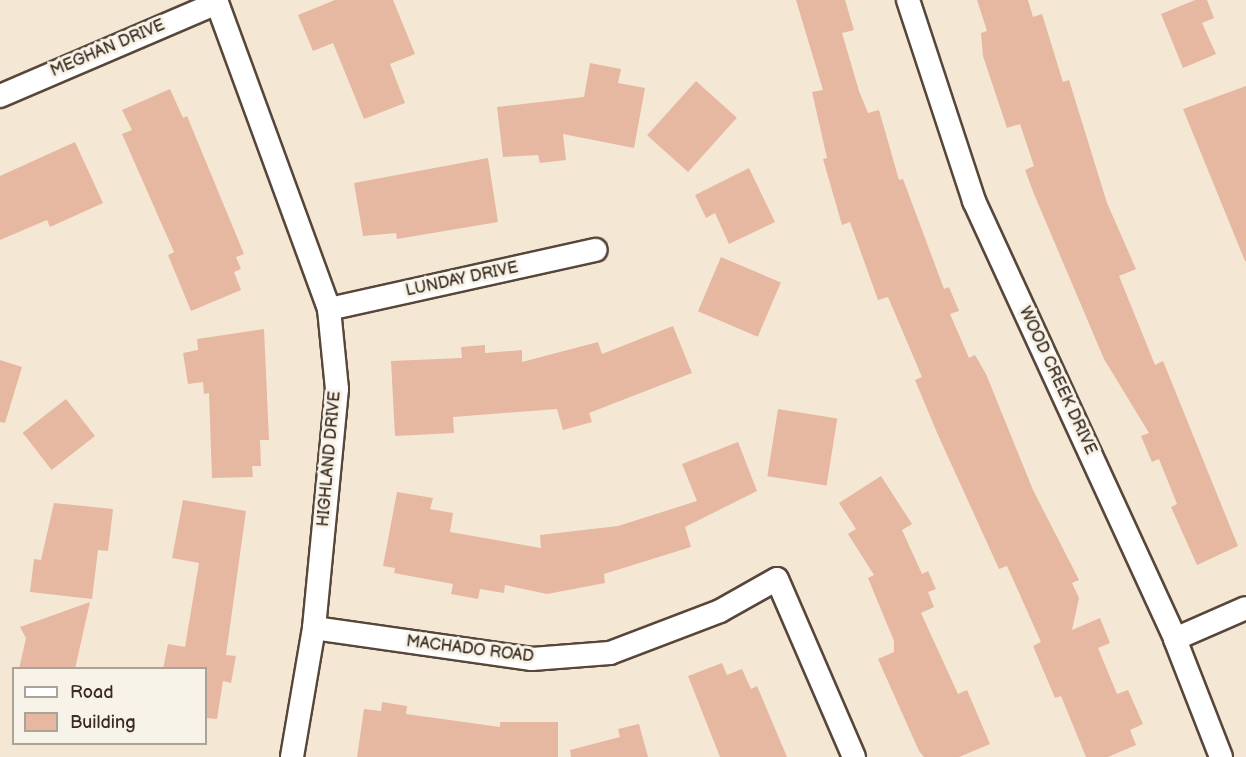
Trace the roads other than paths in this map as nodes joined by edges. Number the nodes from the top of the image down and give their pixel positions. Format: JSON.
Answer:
{"nodes":[{"id":1,"x":908,"y":0,"type":"edge"},
{"id":2,"x":216,"y":1,"type":"edge"},
{"id":3,"x":0,"y":96,"type":"edge"},
{"id":4,"x":596,"y":250,"type":"dead end"},
{"id":5,"x":329,"y":309,"type":"junction"},
{"id":6,"x":1246,"y":608,"type":"edge"},
{"id":7,"x":314,"y":627,"type":"junction"},
{"id":8,"x":1175,"y":639,"type":"junction"},
{"id":9,"x":292,"y":757,"type":"edge"},
{"id":10,"x":854,"y":757,"type":"edge"},
{"id":11,"x":1221,"y":757,"type":"edge"}],
"edges":[{"from":1,"to":8,"type":"street","name":"WOOD CREEK DRIVE"},
{"from":2,"to":3,"type":"street","name":"MEGHAN DRIVE"},
{"from":2,"to":5,"type":"street","name":"HIGHLAND DRIVE"},
{"from":4,"to":5,"type":"street","name":"LUNDAY DRIVE"},
{"from":5,"to":7,"type":"street","name":"HIGHLAND DRIVE"},
{"from":6,"to":8,"type":"street"},
{"from":7,"to":9,"type":"street","name":"HIGHLAND DRIVE"},
{"from":7,"to":10,"type":"street","name":"MACHADO ROAD"},
{"from":8,"to":11,"type":"street","name":"WOOD CREEK DRIVE"}]}
